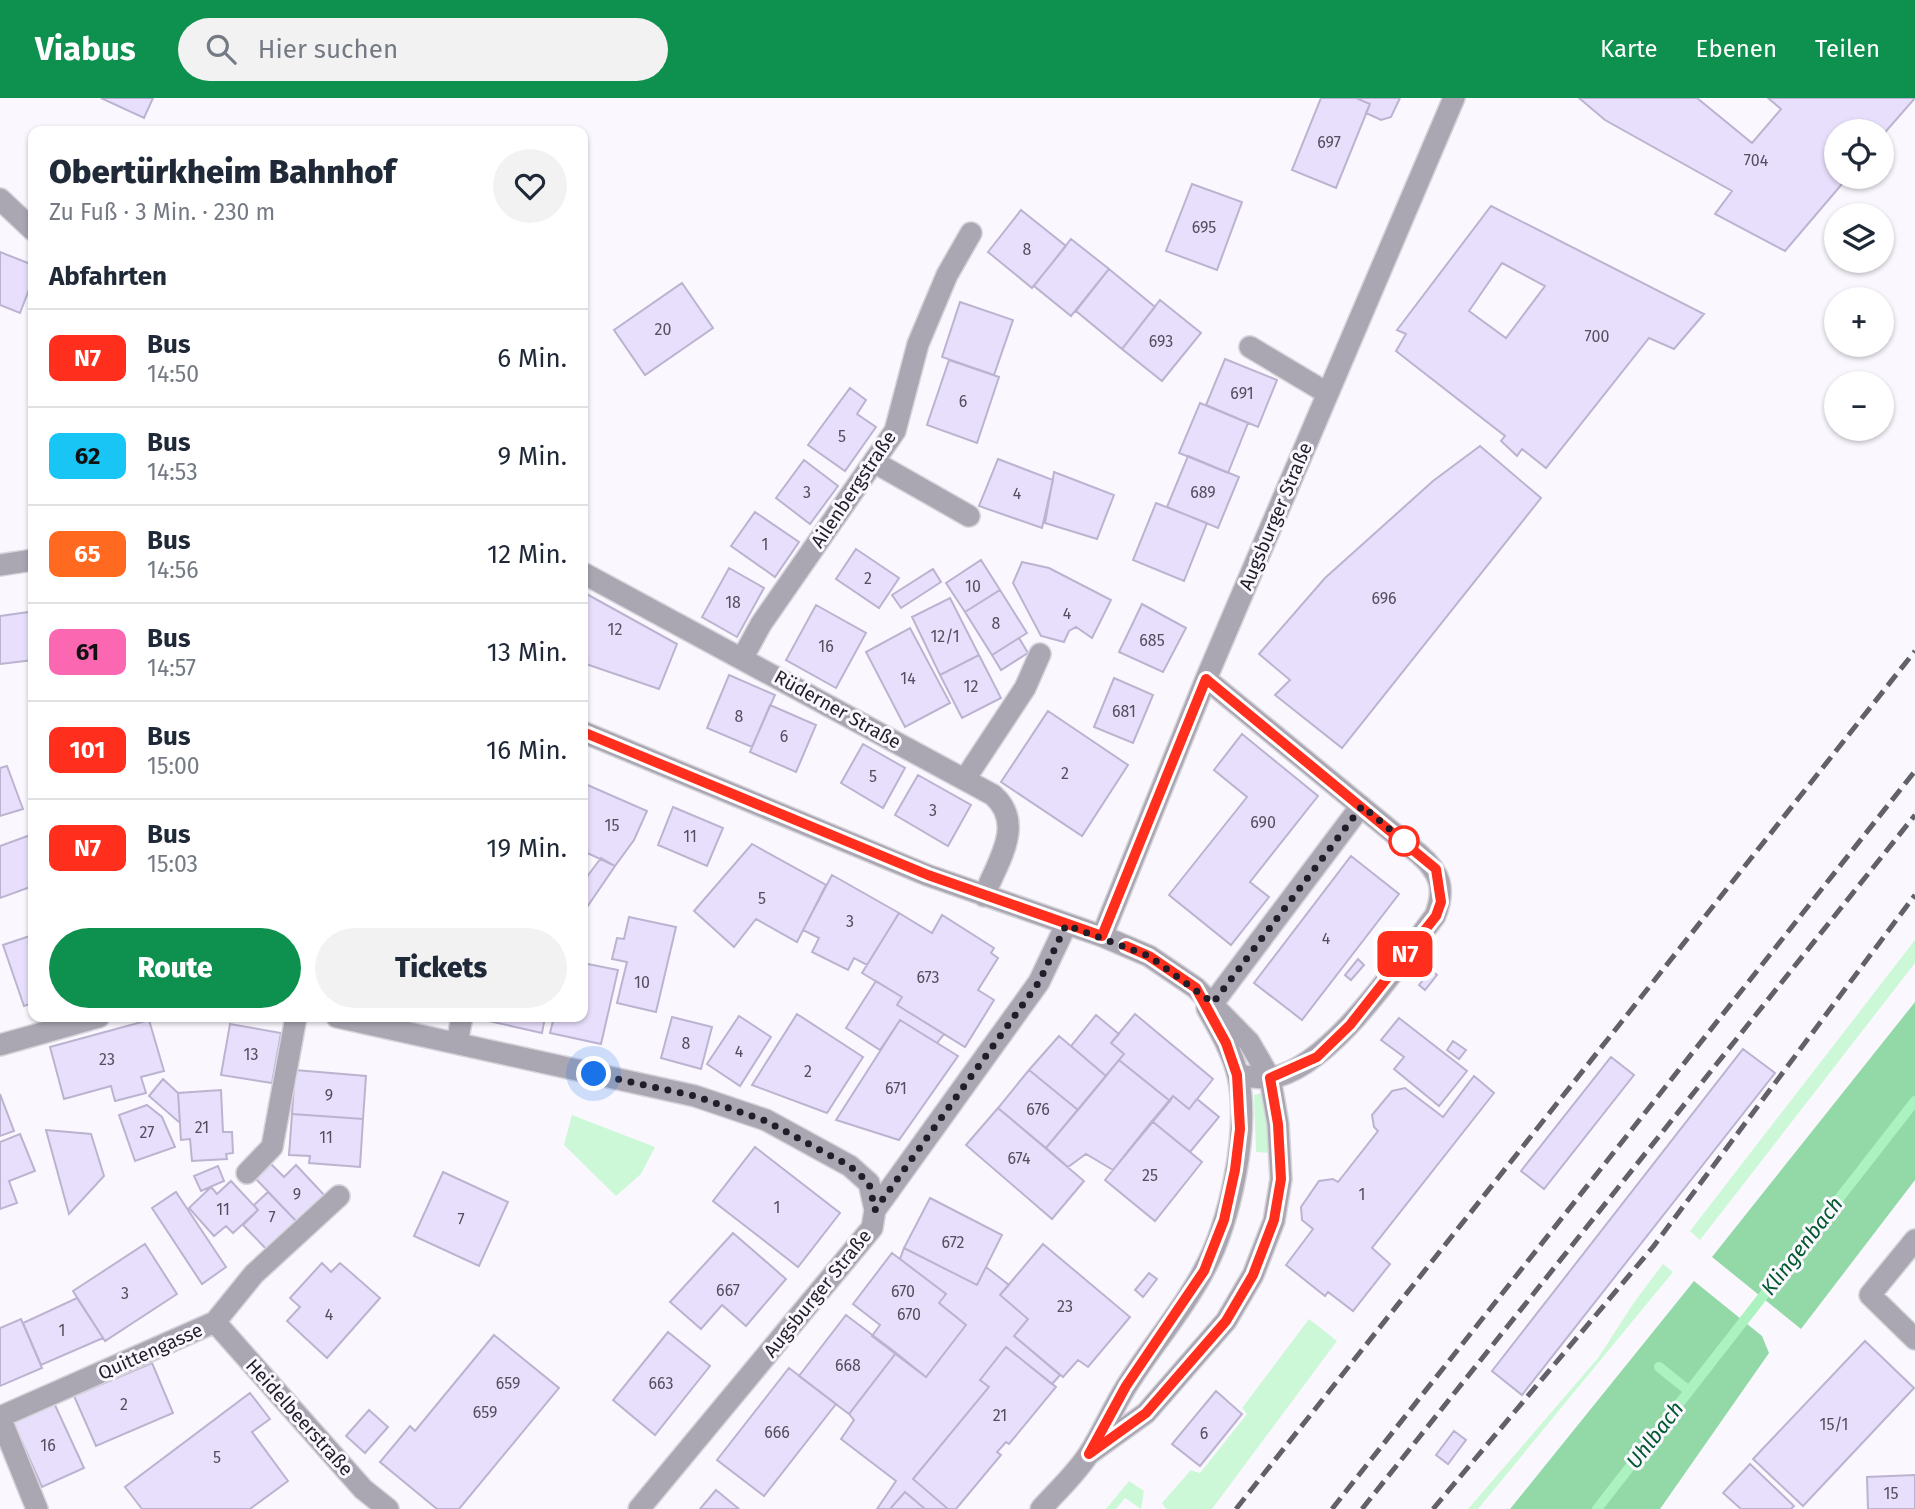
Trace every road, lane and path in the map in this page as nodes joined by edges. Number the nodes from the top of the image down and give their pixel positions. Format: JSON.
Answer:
{"nodes":[{"id":1,"x":1454,"y":98,"type":"edge"},
{"id":2,"x":0,"y":199,"type":"edge"},
{"id":3,"x":28,"y":225,"type":"edge"},
{"id":4,"x":971,"y":233,"type":"dead end"},
{"id":5,"x":1250,"y":347,"type":"dead end"},
{"id":6,"x":1327,"y":393,"type":"junction"},
{"id":7,"x":874,"y":462,"type":"junction"},
{"id":8,"x":968,"y":516,"type":"dead end"},
{"id":9,"x":28,"y":561,"type":"edge"},
{"id":10,"x":0,"y":565,"type":"edge"},
{"id":11,"x":588,"y":576,"type":"edge"},
{"id":12,"x":1040,"y":654,"type":"dead end"},
{"id":13,"x":743,"y":657,"type":"junction"},
{"id":14,"x":1206,"y":679,"type":"junction"},
{"id":15,"x":588,"y":734,"type":"edge"},
{"id":16,"x":965,"y":779,"type":"junction"},
{"id":17,"x":1362,"y":806,"type":"junction"},
{"id":18,"x":984,"y":896,"type":"junction"},
{"id":19,"x":1066,"y":925,"type":"junction"},
{"id":20,"x":1102,"y":936,"type":"junction"},
{"id":21,"x":1196,"y":988,"type":"junction"},
{"id":22,"x":1213,"y":1003,"type":"junction"},
{"id":23,"x":81,"y":1022,"type":"edge"},
{"id":24,"x":295,"y":1022,"type":"edge"},
{"id":25,"x":360,"y":1022,"type":"edge"},
{"id":26,"x":461,"y":1022,"type":"edge"},
{"id":27,"x":457,"y":1043,"type":"junction"},
{"id":28,"x":0,"y":1045,"type":"edge"},
{"id":29,"x":1237,"y":1075,"type":"junction"},
{"id":30,"x":1270,"y":1078,"type":"junction"},
{"id":31,"x":247,"y":1173,"type":"dead end"},
{"id":32,"x":339,"y":1196,"type":"dead end"},
{"id":33,"x":875,"y":1210,"type":"junction"},
{"id":34,"x":1915,"y":1240,"type":"edge"},
{"id":35,"x":215,"y":1322,"type":"junction"},
{"id":36,"x":1915,"y":1339,"type":"edge"},
{"id":37,"x":0,"y":1417,"type":"edge"},
{"id":38,"x":1089,"y":1454,"type":"junction"},
{"id":39,"x":37,"y":1509,"type":"edge"},
{"id":40,"x":388,"y":1509,"type":"edge"},
{"id":41,"x":639,"y":1509,"type":"edge"},
{"id":42,"x":1041,"y":1509,"type":"edge"}],
"edges":[{"from":1,"to":6,"type":"street","name":"Augsburger Straße"},
{"from":2,"to":3,"type":"street"},
{"from":4,"to":7,"type":"street","name":"Ailenbergstraße"},
{"from":5,"to":6,"type":"street"},
{"from":6,"to":14,"type":"street","name":"Augsburger Straße"},
{"from":7,"to":8,"type":"street"},
{"from":7,"to":13,"type":"street","name":"Ailenbergstraße"},
{"from":9,"to":10,"type":"street"},
{"from":11,"to":13,"type":"street","name":"Rüderner Straße"},
{"from":12,"to":16,"type":"street"},
{"from":13,"to":16,"type":"street","name":"Rüderner Straße"},
{"from":14,"to":17,"type":"street"},
{"from":14,"to":20,"type":"street","name":"Augsburger Straße"},
{"from":15,"to":18,"type":"street"},
{"from":16,"to":18,"type":"street","name":"Rüderner Straße"},
{"from":17,"to":22,"type":"street"},
{"from":17,"to":30,"type":"street"},
{"from":18,"to":19,"type":"street"},
{"from":19,"to":20,"type":"street"},
{"from":19,"to":33,"type":"street","name":"Augsburger Straße"},
{"from":20,"to":21,"type":"street"},
{"from":21,"to":22,"type":"street"},
{"from":21,"to":29,"type":"street"},
{"from":22,"to":30,"type":"street"},
{"from":23,"to":28,"type":"street"},
{"from":24,"to":31,"type":"street"},
{"from":25,"to":27,"type":"street"},
{"from":26,"to":27,"type":"street"},
{"from":27,"to":33,"type":"street"},
{"from":29,"to":30,"type":"street"},
{"from":29,"to":38,"type":"street"},
{"from":30,"to":38,"type":"street"},
{"from":32,"to":35,"type":"street","name":"Quittengasse"},
{"from":33,"to":41,"type":"street","name":"Augsburger Straße"},
{"from":34,"to":36,"type":"street"},
{"from":35,"to":37,"type":"street","name":"Quittengasse"},
{"from":35,"to":40,"type":"street","name":"Heidelbeerstraße"},
{"from":37,"to":39,"type":"street"},
{"from":38,"to":42,"type":"street"}]}
